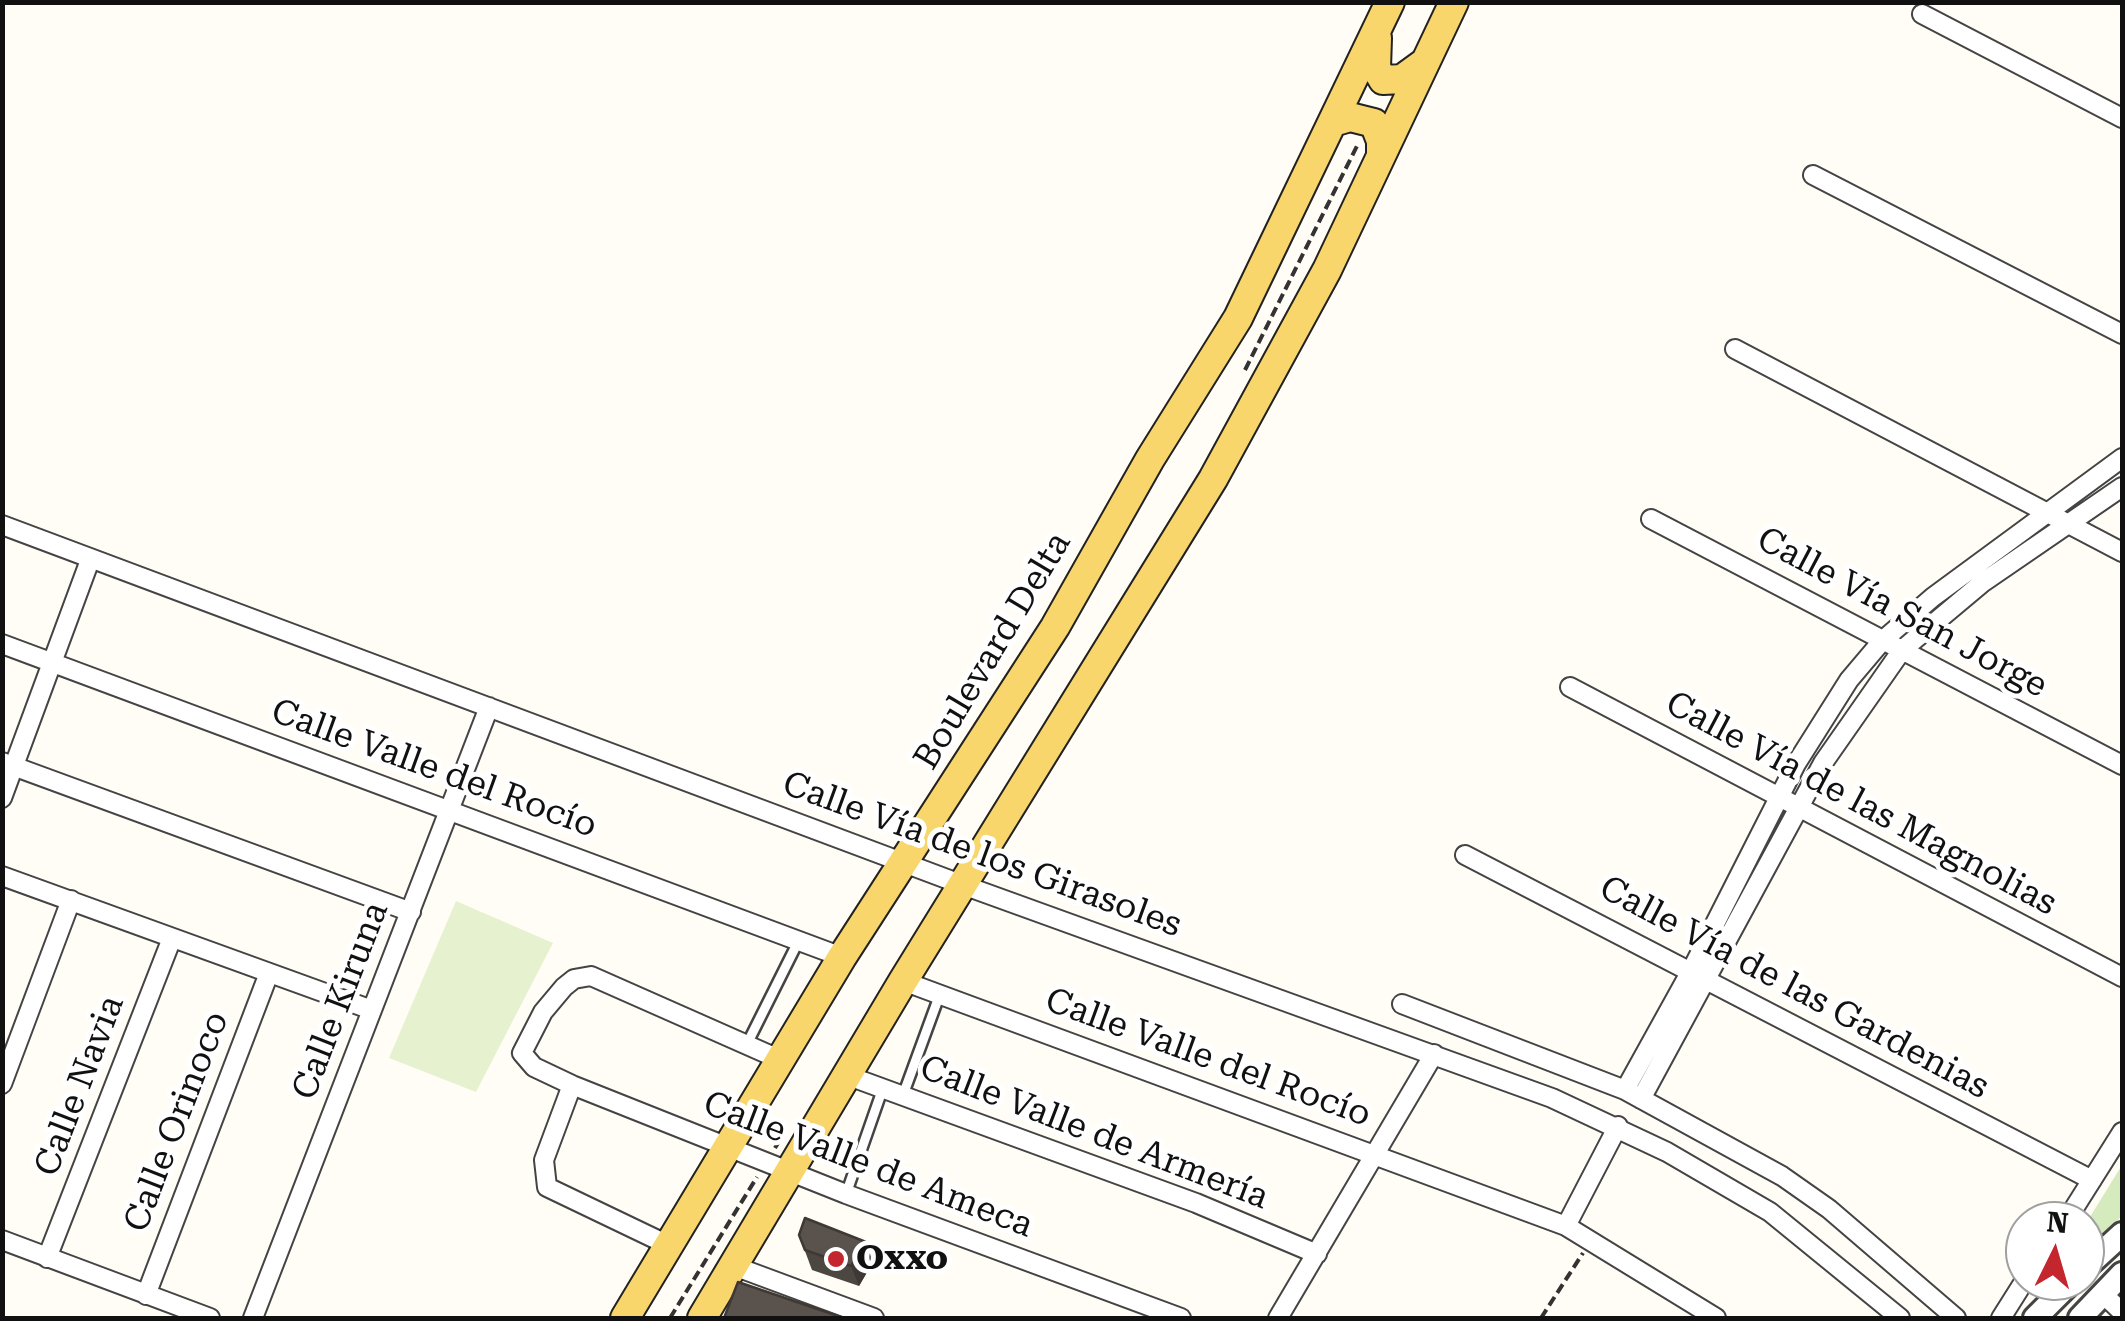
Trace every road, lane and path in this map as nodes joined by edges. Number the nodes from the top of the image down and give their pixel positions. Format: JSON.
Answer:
{"nodes":[{"id":1,"x":1390,"y":2,"type":"edge"},
{"id":2,"x":1454,"y":2,"type":"edge"},
{"id":3,"x":1922,"y":14,"type":"dead end"},
{"id":4,"x":1378,"y":32,"type":"junction"},
{"id":5,"x":1427,"y":60,"type":"junction"},
{"id":6,"x":2122,"y":118,"type":"edge"},
{"id":7,"x":1370,"y":120,"type":"junction"},
{"id":8,"x":1333,"y":122,"type":"junction"},
{"id":9,"x":1381,"y":156,"type":"junction"},
{"id":10,"x":1813,"y":175,"type":"dead end"},
{"id":11,"x":2122,"y":334,"type":"edge"},
{"id":12,"x":1735,"y":349,"type":"dead end"},
{"id":13,"x":1238,"y":382,"type":"dead end"},
{"id":14,"x":2122,"y":458,"type":"edge"},
{"id":15,"x":2122,"y":487,"type":"edge"},
{"id":16,"x":2048,"y":512,"type":"junction"},
{"id":17,"x":1651,"y":518,"type":"dead end"},
{"id":18,"x":2067,"y":524,"type":"junction"},
{"id":19,"x":2,"y":525,"type":"edge"},
{"id":20,"x":2122,"y":552,"type":"edge"},
{"id":21,"x":90,"y":560,"type":"junction"},
{"id":22,"x":1882,"y":641,"type":"junction"},
{"id":23,"x":2,"y":644,"type":"edge"},
{"id":24,"x":1902,"y":650,"type":"junction"},
{"id":25,"x":55,"y":664,"type":"junction"},
{"id":26,"x":1570,"y":687,"type":"dead end"},
{"id":27,"x":489,"y":706,"type":"junction"},
{"id":28,"x":9,"y":764,"type":"edge"},
{"id":29,"x":2122,"y":766,"type":"edge"},
{"id":30,"x":2,"y":798,"type":"edge"},
{"id":31,"x":1777,"y":799,"type":"junction"},
{"id":32,"x":1799,"y":808,"type":"junction"},
{"id":33,"x":450,"y":810,"type":"junction"},
{"id":34,"x":1465,"y":855,"type":"dead end"},
{"id":35,"x":905,"y":863,"type":"junction"},
{"id":36,"x":2,"y":876,"type":"edge"},
{"id":37,"x":963,"y":885,"type":"junction"},
{"id":38,"x":70,"y":900,"type":"junction"},
{"id":39,"x":411,"y":912,"type":"junction"},
{"id":40,"x":172,"y":938,"type":"junction"},
{"id":41,"x":799,"y":940,"type":"junction"},
{"id":42,"x":842,"y":957,"type":"junction"},
{"id":43,"x":1692,"y":970,"type":"junction"},
{"id":44,"x":269,"y":973,"type":"junction"},
{"id":45,"x":2122,"y":978,"type":"edge"},
{"id":46,"x":1710,"y":979,"type":"junction"},
{"id":47,"x":903,"y":981,"type":"junction"},
{"id":48,"x":940,"y":994,"type":"junction"},
{"id":49,"x":1402,"y":1004,"type":"dead end"},
{"id":50,"x":372,"y":1010,"type":"junction"},
{"id":51,"x":746,"y":1044,"type":"junction"},
{"id":52,"x":1434,"y":1054,"type":"junction"},
{"id":53,"x":781,"y":1060,"type":"junction"},
{"id":54,"x":846,"y":1075,"type":"junction"},
{"id":55,"x":2,"y":1084,"type":"edge"},
{"id":56,"x":572,"y":1085,"type":"junction"},
{"id":57,"x":883,"y":1088,"type":"junction"},
{"id":58,"x":1633,"y":1095,"type":"junction"},
{"id":59,"x":903,"y":1096,"type":"junction"},
{"id":60,"x":788,"y":1126,"type":"dead end"},
{"id":61,"x":1618,"y":1126,"type":"junction"},
{"id":62,"x":2122,"y":1132,"type":"edge"},
{"id":63,"x":730,"y":1147,"type":"junction"},
{"id":64,"x":1378,"y":1156,"type":"junction"},
{"id":65,"x":779,"y":1165,"type":"junction"},
{"id":66,"x":2092,"y":1180,"type":"junction"},
{"id":67,"x":846,"y":1194,"type":"junction"},
{"id":68,"x":2079,"y":1201,"type":"edge"},
{"id":69,"x":1566,"y":1226,"type":"junction"},
{"id":70,"x":2,"y":1240,"type":"edge"},
{"id":71,"x":1591,"y":1241,"type":"junction"},
{"id":72,"x":668,"y":1245,"type":"junction"},
{"id":73,"x":1318,"y":1254,"type":"junction"},
{"id":74,"x":47,"y":1258,"type":"junction"},
{"id":75,"x":734,"y":1266,"type":"junction"},
{"id":76,"x":146,"y":1295,"type":"junction"},
{"id":77,"x":210,"y":1318,"type":"edge"},
{"id":78,"x":253,"y":1318,"type":"edge"},
{"id":79,"x":625,"y":1318,"type":"edge"},
{"id":80,"x":670,"y":1318,"type":"edge"},
{"id":81,"x":702,"y":1318,"type":"edge"},
{"id":82,"x":874,"y":1318,"type":"edge"},
{"id":83,"x":1181,"y":1318,"type":"edge"},
{"id":84,"x":1278,"y":1318,"type":"edge"},
{"id":85,"x":1541,"y":1318,"type":"edge"},
{"id":86,"x":1716,"y":1318,"type":"edge"},
{"id":87,"x":1900,"y":1318,"type":"edge"},
{"id":88,"x":1956,"y":1318,"type":"edge"}],
"edges":[{"from":1,"to":4,"type":"main road","name":"Boulevard Delta"},
{"from":2,"to":5,"type":"main road"},
{"from":3,"to":6,"type":"street"},
{"from":4,"to":5,"type":"main road"},
{"from":4,"to":8,"type":"main road","name":"Boulevard Delta"},
{"from":5,"to":9,"type":"main road"},
{"from":7,"to":8,"type":"main road"},
{"from":7,"to":9,"type":"main road"},
{"from":7,"to":13,"type":"path"},
{"from":8,"to":35,"type":"main road","name":"Boulevard Delta"},
{"from":9,"to":37,"type":"main road"},
{"from":10,"to":11,"type":"street"},
{"from":12,"to":16,"type":"street"},
{"from":14,"to":16,"type":"street"},
{"from":15,"to":18,"type":"street"},
{"from":16,"to":18,"type":"street"},
{"from":16,"to":22,"type":"street"},
{"from":17,"to":22,"type":"street","name":"Calle Vía San Jorge"},
{"from":18,"to":20,"type":"street"},
{"from":18,"to":24,"type":"street"},
{"from":19,"to":21,"type":"street","name":"Calle Vía de los Girasoles"},
{"from":21,"to":25,"type":"street"},
{"from":21,"to":27,"type":"street","name":"Calle Vía de los Girasoles"},
{"from":22,"to":24,"type":"street","name":"Calle Vía San Jorge"},
{"from":22,"to":31,"type":"street"},
{"from":23,"to":25,"type":"street","name":"Calle Valle del Rocío"},
{"from":24,"to":29,"type":"street","name":"Calle Vía San Jorge"},
{"from":24,"to":32,"type":"street"},
{"from":25,"to":28,"type":"street"},
{"from":25,"to":33,"type":"street","name":"Calle Valle del Rocío"},
{"from":26,"to":31,"type":"street","name":"Calle Vía de las Magnolias"},
{"from":27,"to":33,"type":"street","name":"Calle Kiruna"},
{"from":27,"to":35,"type":"street","name":"Calle Vía de los Girasoles"},
{"from":28,"to":30,"type":"street"},
{"from":28,"to":39,"type":"street"},
{"from":31,"to":32,"type":"street","name":"Calle Vía de las Magnolias"},
{"from":31,"to":43,"type":"street"},
{"from":32,"to":45,"type":"street","name":"Calle Vía de las Magnolias"},
{"from":32,"to":46,"type":"street"},
{"from":33,"to":39,"type":"street","name":"Calle Kiruna"},
{"from":33,"to":41,"type":"street","name":"Calle Valle del Rocío"},
{"from":34,"to":43,"type":"street","name":"Calle Vía de las Gardenias"},
{"from":35,"to":37,"type":"street","name":"Calle Vía de los Girasoles"},
{"from":35,"to":42,"type":"main road","name":"Boulevard Delta"},
{"from":36,"to":38,"type":"street"},
{"from":37,"to":47,"type":"main road"},
{"from":37,"to":52,"type":"street","name":"Calle Vía de los Girasoles"},
{"from":38,"to":40,"type":"street"},
{"from":38,"to":55,"type":"street"},
{"from":39,"to":50,"type":"street","name":"Calle Kiruna"},
{"from":40,"to":44,"type":"street"},
{"from":40,"to":74,"type":"street","name":"Calle Navia"},
{"from":41,"to":42,"type":"street","name":"Calle Valle del Rocío"},
{"from":41,"to":51,"type":"lane"},
{"from":42,"to":53,"type":"main road","name":"Boulevard Delta"},
{"from":43,"to":46,"type":"street","name":"Calle Vía de las Gardenias"},
{"from":43,"to":58,"type":"street"},
{"from":44,"to":50,"type":"street"},
{"from":44,"to":76,"type":"street","name":"Calle Orinoco"},
{"from":46,"to":58,"type":"street"},
{"from":46,"to":66,"type":"street","name":"Calle Vía de las Gardenias"},
{"from":47,"to":48,"type":"street","name":"Calle Valle del Rocío"},
{"from":47,"to":54,"type":"main road"},
{"from":48,"to":59,"type":"lane"},
{"from":48,"to":64,"type":"street","name":"Calle Valle del Rocío"},
{"from":49,"to":58,"type":"street"},
{"from":50,"to":78,"type":"street","name":"Calle Kiruna"},
{"from":51,"to":53,"type":"street"},
{"from":51,"to":56,"type":"street","name":"Calle Valle de Ameca"},
{"from":52,"to":61,"type":"street","name":"Calle Vía de los Girasoles"},
{"from":52,"to":64,"type":"street"},
{"from":53,"to":63,"type":"main road","name":"Boulevard Delta"},
{"from":54,"to":57,"type":"street","name":"Calle Valle de Armería"},
{"from":54,"to":65,"type":"main road"},
{"from":56,"to":63,"type":"street","name":"Calle Valle de Ameca"},
{"from":56,"to":72,"type":"street"},
{"from":57,"to":59,"type":"street","name":"Calle Valle de Armería"},
{"from":57,"to":67,"type":"lane"},
{"from":58,"to":88,"type":"street"},
{"from":59,"to":73,"type":"street","name":"Calle Valle de Armería"},
{"from":60,"to":65,"type":"path"},
{"from":61,"to":69,"type":"street"},
{"from":61,"to":87,"type":"street","name":"Calle Vía de los Girasoles"},
{"from":62,"to":66,"type":"street"},
{"from":63,"to":65,"type":"street","name":"Calle Valle de Ameca"},
{"from":63,"to":72,"type":"main road","name":"Boulevard Delta"},
{"from":64,"to":69,"type":"street","name":"Calle Valle del Rocío"},
{"from":64,"to":73,"type":"street"},
{"from":65,"to":67,"type":"street","name":"Calle Valle de Ameca"},
{"from":65,"to":75,"type":"main road"},
{"from":65,"to":80,"type":"path"},
{"from":66,"to":68,"type":"street"},
{"from":67,"to":83,"type":"street","name":"Calle Valle de Ameca"},
{"from":69,"to":71,"type":"street","name":"Calle Valle del Rocío"},
{"from":70,"to":74,"type":"street"},
{"from":71,"to":85,"type":"path"},
{"from":71,"to":86,"type":"street","name":"Calle Valle del Rocío"},
{"from":72,"to":79,"type":"main road","name":"Boulevard Delta"},
{"from":73,"to":84,"type":"street"},
{"from":74,"to":76,"type":"street"},
{"from":75,"to":81,"type":"main road"},
{"from":75,"to":82,"type":"street"},
{"from":76,"to":77,"type":"street"}]}
